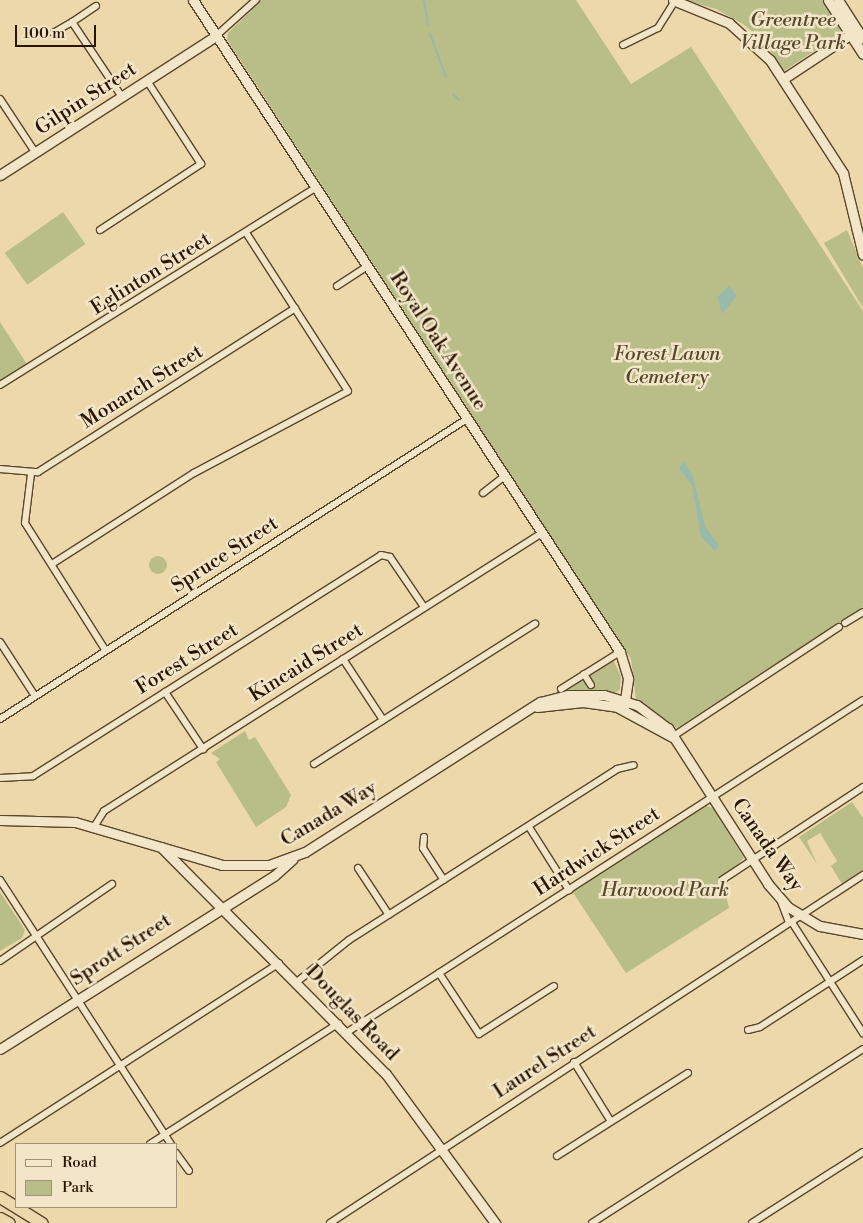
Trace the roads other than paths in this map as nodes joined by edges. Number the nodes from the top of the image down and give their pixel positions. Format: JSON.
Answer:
{"nodes":[{"id":1,"x":193,"y":0,"type":"edge"},
{"id":2,"x":256,"y":0,"type":"edge"},
{"id":3,"x":674,"y":0,"type":"edge"},
{"id":4,"x":828,"y":0,"type":"edge"},
{"id":5,"x":838,"y":0,"type":"edge"},
{"id":6,"x":96,"y":6,"type":"dead end"},
{"id":7,"x":72,"y":22,"type":"junction"},
{"id":8,"x":854,"y":32,"type":"junction"},
{"id":9,"x":53,"y":33,"type":"dead end"},
{"id":10,"x":216,"y":36,"type":"junction"},
{"id":11,"x":863,"y":39,"type":"edge"},
{"id":12,"x":623,"y":45,"type":"dead end"},
{"id":13,"x":863,"y":54,"type":"edge"},
{"id":14,"x":783,"y":79,"type":"junction"},
{"id":15,"x":147,"y":81,"type":"junction"},
{"id":16,"x":122,"y":97,"type":"junction"},
{"id":17,"x":0,"y":99,"type":"edge"},
{"id":18,"x":35,"y":152,"type":"junction"},
{"id":19,"x":0,"y":174,"type":"edge"},
{"id":20,"x":317,"y":188,"type":"junction"},
{"id":21,"x":100,"y":230,"type":"dead end"},
{"id":22,"x":246,"y":233,"type":"junction"},
{"id":23,"x":863,"y":255,"type":"edge"},
{"id":24,"x":368,"y":266,"type":"junction"},
{"id":25,"x":337,"y":286,"type":"dead end"},
{"id":26,"x":295,"y":308,"type":"junction"},
{"id":27,"x":0,"y":385,"type":"edge"},
{"id":28,"x":467,"y":419,"type":"junction"},
{"id":29,"x":0,"y":469,"type":"edge"},
{"id":30,"x":31,"y":474,"type":"junction"},
{"id":31,"x":505,"y":476,"type":"junction"},
{"id":32,"x":483,"y":493,"type":"dead end"},
{"id":33,"x":542,"y":532,"type":"junction"},
{"id":34,"x":52,"y":564,"type":"junction"},
{"id":35,"x":424,"y":607,"type":"junction"},
{"id":36,"x":863,"y":612,"type":"edge"},
{"id":37,"x":535,"y":624,"type":"dead end"},
{"id":38,"x":0,"y":642,"type":"edge"},
{"id":39,"x":106,"y":651,"type":"junction"},
{"id":40,"x":620,"y":652,"type":"junction"},
{"id":41,"x":343,"y":659,"type":"junction"},
{"id":42,"x":584,"y":674,"type":"junction"},
{"id":43,"x":590,"y":684,"type":"dead end"},
{"id":44,"x":561,"y":689,"type":"dead end"},
{"id":45,"x":165,"y":692,"type":"junction"},
{"id":46,"x":35,"y":696,"type":"junction"},
{"id":47,"x":863,"y":700,"type":"edge"},
{"id":48,"x":625,"y":705,"type":"junction"},
{"id":49,"x":0,"y":719,"type":"edge"},
{"id":50,"x":383,"y":720,"type":"junction"},
{"id":51,"x":672,"y":737,"type":"junction"},
{"id":52,"x":202,"y":748,"type":"junction"},
{"id":53,"x":314,"y":764,"type":"dead end"},
{"id":54,"x":634,"y":765,"type":"dead end"},
{"id":55,"x":0,"y":778,"type":"edge"},
{"id":56,"x":863,"y":787,"type":"edge"},
{"id":57,"x":713,"y":798,"type":"junction"},
{"id":58,"x":0,"y":820,"type":"edge"},
{"id":59,"x":94,"y":827,"type":"junction"},
{"id":60,"x":529,"y":827,"type":"junction"},
{"id":61,"x":424,"y":837,"type":"dead end"},
{"id":62,"x":160,"y":846,"type":"junction"},
{"id":63,"x":295,"y":857,"type":"junction"},
{"id":64,"x":752,"y":860,"type":"junction"},
{"id":65,"x":269,"y":865,"type":"junction"},
{"id":66,"x":358,"y":868,"type":"dead end"},
{"id":67,"x":863,"y":875,"type":"edge"},
{"id":68,"x":0,"y":880,"type":"edge"},
{"id":69,"x":444,"y":880,"type":"junction"},
{"id":70,"x":722,"y":880,"type":"dead end"},
{"id":71,"x":260,"y":882,"type":"junction"},
{"id":72,"x":112,"y":884,"type":"dead end"},
{"id":73,"x":568,"y":890,"type":"junction"},
{"id":74,"x":780,"y":898,"type":"junction"},
{"id":75,"x":220,"y":906,"type":"junction"},
{"id":76,"x":389,"y":915,"type":"junction"},
{"id":77,"x":801,"y":916,"type":"junction"},
{"id":78,"x":791,"y":923,"type":"junction"},
{"id":79,"x":863,"y":934,"type":"edge"},
{"id":80,"x":38,"y":937,"type":"junction"},
{"id":81,"x":863,"y":960,"type":"edge"},
{"id":82,"x":0,"y":961,"type":"edge"},
{"id":83,"x":279,"y":963,"type":"junction"},
{"id":84,"x":439,"y":973,"type":"junction"},
{"id":85,"x":298,"y":981,"type":"junction"},
{"id":86,"x":830,"y":982,"type":"junction"},
{"id":87,"x":554,"y":986,"type":"dead end"},
{"id":88,"x":78,"y":999,"type":"junction"},
{"id":89,"x":340,"y":1022,"type":"junction"},
{"id":90,"x":748,"y":1030,"type":"dead end"},
{"id":91,"x":348,"y":1032,"type":"junction"},
{"id":92,"x":863,"y":1033,"type":"edge"},
{"id":93,"x":0,"y":1049,"type":"edge"},
{"id":94,"x":863,"y":1049,"type":"edge"},
{"id":95,"x":574,"y":1062,"type":"junction"},
{"id":96,"x":121,"y":1066,"type":"junction"},
{"id":97,"x":688,"y":1073,"type":"dead end"},
{"id":98,"x":610,"y":1120,"type":"junction"},
{"id":99,"x":165,"y":1135,"type":"junction"},
{"id":100,"x":0,"y":1143,"type":"edge"},
{"id":101,"x":152,"y":1143,"type":"edge"},
{"id":102,"x":170,"y":1143,"type":"edge"},
{"id":103,"x":442,"y":1148,"type":"junction"},
{"id":104,"x":863,"y":1152,"type":"edge"},
{"id":105,"x":178,"y":1156,"type":"edge"},
{"id":106,"x":556,"y":1156,"type":"dead end"},
{"id":107,"x":189,"y":1172,"type":"dead end"},
{"id":108,"x":0,"y":1197,"type":"edge"},
{"id":109,"x":15,"y":1206,"type":"edge"},
{"id":110,"x":18,"y":1208,"type":"edge"},
{"id":111,"x":0,"y":1218,"type":"edge"},
{"id":112,"x":9,"y":1223,"type":"edge"},
{"id":113,"x":42,"y":1223,"type":"edge"},
{"id":114,"x":330,"y":1223,"type":"edge"},
{"id":115,"x":495,"y":1223,"type":"edge"},
{"id":116,"x":592,"y":1223,"type":"edge"},
{"id":117,"x":752,"y":1223,"type":"edge"}],
"edges":[{"from":1,"to":10,"type":"street","name":"Royal Oak Avenue"},
{"from":2,"to":10,"type":"street"},
{"from":3,"to":12,"type":"street"},
{"from":3,"to":14,"type":"street"},
{"from":4,"to":8,"type":"street"},
{"from":5,"to":8,"type":"street"},
{"from":6,"to":7,"type":"street"},
{"from":7,"to":9,"type":"street"},
{"from":7,"to":16,"type":"street"},
{"from":8,"to":11,"type":"street"},
{"from":8,"to":13,"type":"street"},
{"from":8,"to":14,"type":"street"},
{"from":10,"to":15,"type":"street","name":"Gilpin Street"},
{"from":10,"to":20,"type":"street","name":"Royal Oak Avenue"},
{"from":14,"to":23,"type":"street"},
{"from":15,"to":16,"type":"street","name":"Gilpin Street"},
{"from":15,"to":21,"type":"street"},
{"from":16,"to":18,"type":"street","name":"Gilpin Street"},
{"from":17,"to":18,"type":"street"},
{"from":18,"to":19,"type":"street","name":"Gilpin Street"},
{"from":20,"to":22,"type":"street","name":"Eglinton Street"},
{"from":20,"to":24,"type":"street","name":"Royal Oak Avenue"},
{"from":22,"to":26,"type":"street"},
{"from":22,"to":27,"type":"street","name":"Eglinton Street"},
{"from":24,"to":25,"type":"street"},
{"from":24,"to":28,"type":"street","name":"Royal Oak Avenue"},
{"from":26,"to":30,"type":"street","name":"Monarch Street"},
{"from":26,"to":34,"type":"street"},
{"from":28,"to":31,"type":"street","name":"Royal Oak Avenue"},
{"from":28,"to":39,"type":"street","name":"Spruce Street"},
{"from":29,"to":30,"type":"street"},
{"from":30,"to":34,"type":"street"},
{"from":31,"to":32,"type":"street"},
{"from":31,"to":33,"type":"street","name":"Royal Oak Avenue"},
{"from":33,"to":35,"type":"street","name":"Kincaid Street"},
{"from":33,"to":40,"type":"street","name":"Royal Oak Avenue"},
{"from":34,"to":39,"type":"street"},
{"from":35,"to":41,"type":"street","name":"Kincaid Street"},
{"from":35,"to":45,"type":"street","name":"Forest Street"},
{"from":36,"to":51,"type":"street"},
{"from":37,"to":50,"type":"street"},
{"from":38,"to":46,"type":"street"},
{"from":39,"to":46,"type":"street","name":"Spruce Street"},
{"from":40,"to":42,"type":"street"},
{"from":40,"to":48,"type":"street","name":"Royal Oak Avenue"},
{"from":41,"to":50,"type":"street"},
{"from":41,"to":52,"type":"street","name":"Kincaid Street"},
{"from":42,"to":43,"type":"street"},
{"from":42,"to":44,"type":"street"},
{"from":45,"to":52,"type":"street"},
{"from":45,"to":55,"type":"street","name":"Forest Street"},
{"from":46,"to":49,"type":"street","name":"Spruce Street"},
{"from":47,"to":57,"type":"street","name":"Hardwick Street"},
{"from":48,"to":51,"type":"street","name":"Canada Way"},
{"from":48,"to":63,"type":"street","name":"Canada Way"},
{"from":50,"to":53,"type":"street"},
{"from":51,"to":57,"type":"street","name":"Canada Way"},
{"from":52,"to":59,"type":"street","name":"Kincaid Street"},
{"from":54,"to":60,"type":"street"},
{"from":56,"to":64,"type":"street"},
{"from":57,"to":64,"type":"street","name":"Canada Way"},
{"from":57,"to":73,"type":"street","name":"Hardwick Street"},
{"from":58,"to":59,"type":"street","name":"Canada Way"},
{"from":59,"to":62,"type":"street","name":"Canada Way"},
{"from":60,"to":69,"type":"street"},
{"from":60,"to":73,"type":"street"},
{"from":61,"to":69,"type":"street"},
{"from":62,"to":65,"type":"street","name":"Canada Way"},
{"from":62,"to":75,"type":"street","name":"Douglas Road"},
{"from":63,"to":65,"type":"street","name":"Canada Way"},
{"from":63,"to":71,"type":"street","name":"Sprott Street"},
{"from":64,"to":70,"type":"street"},
{"from":64,"to":74,"type":"street","name":"Canada Way"},
{"from":65,"to":71,"type":"street"},
{"from":66,"to":76,"type":"street"},
{"from":67,"to":77,"type":"street","name":"Laurel Street"},
{"from":68,"to":80,"type":"street"},
{"from":69,"to":76,"type":"street"},
{"from":71,"to":75,"type":"street","name":"Sprott Street"},
{"from":72,"to":80,"type":"street"},
{"from":73,"to":84,"type":"street","name":"Hardwick Street"},
{"from":74,"to":77,"type":"street","name":"Canada Way"},
{"from":74,"to":78,"type":"street"},
{"from":75,"to":83,"type":"street","name":"Douglas Road"},
{"from":75,"to":88,"type":"street","name":"Sprott Street"},
{"from":76,"to":85,"type":"street"},
{"from":77,"to":78,"type":"street","name":"Laurel Street"},
{"from":77,"to":79,"type":"street","name":"Canada Way"},
{"from":78,"to":86,"type":"street"},
{"from":78,"to":95,"type":"street","name":"Laurel Street"},
{"from":80,"to":82,"type":"street"},
{"from":80,"to":88,"type":"street"},
{"from":81,"to":86,"type":"street"},
{"from":83,"to":85,"type":"street","name":"Douglas Road"},
{"from":83,"to":96,"type":"street"},
{"from":84,"to":87,"type":"street"},
{"from":84,"to":91,"type":"street","name":"Hardwick Street"},
{"from":85,"to":89,"type":"street","name":"Douglas Road"},
{"from":86,"to":90,"type":"street"},
{"from":86,"to":92,"type":"street"},
{"from":88,"to":93,"type":"street","name":"Sprott Street"},
{"from":88,"to":96,"type":"street"},
{"from":89,"to":91,"type":"street","name":"Douglas Road"},
{"from":89,"to":99,"type":"street"},
{"from":91,"to":103,"type":"street","name":"Douglas Road"},
{"from":94,"to":116,"type":"street"},
{"from":95,"to":98,"type":"street"},
{"from":95,"to":103,"type":"street","name":"Laurel Street"},
{"from":96,"to":99,"type":"street"},
{"from":96,"to":100,"type":"street"},
{"from":97,"to":98,"type":"street"},
{"from":98,"to":106,"type":"street"},
{"from":99,"to":101,"type":"street"},
{"from":99,"to":102,"type":"street"},
{"from":103,"to":114,"type":"street","name":"Laurel Street"},
{"from":103,"to":115,"type":"street","name":"Douglas Road"},
{"from":104,"to":117,"type":"street"},
{"from":105,"to":107,"type":"street"},
{"from":108,"to":109,"type":"highway"},
{"from":110,"to":113,"type":"highway"},
{"from":111,"to":112,"type":"highway"}]}
